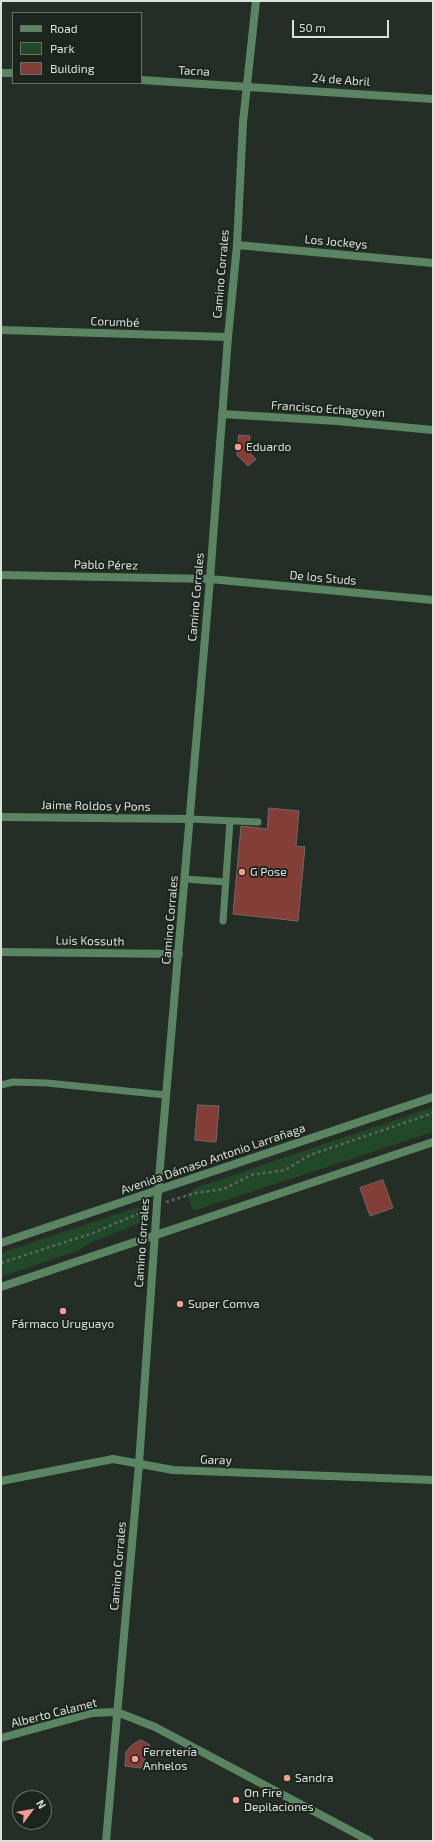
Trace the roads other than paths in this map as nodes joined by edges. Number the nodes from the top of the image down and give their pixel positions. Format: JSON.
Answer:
{"nodes":[{"id":1,"x":256,"y":1,"type":"edge"},
{"id":2,"x":1,"y":73,"type":"edge"},
{"id":3,"x":12,"y":73,"type":"edge"},
{"id":4,"x":142,"y":80,"type":"edge"},
{"id":5,"x":246,"y":86,"type":"junction"},
{"id":6,"x":433,"y":98,"type":"edge"},
{"id":7,"x":237,"y":245,"type":"junction"},
{"id":8,"x":433,"y":263,"type":"edge"},
{"id":9,"x":1,"y":330,"type":"edge"},
{"id":10,"x":228,"y":338,"type":"junction"},
{"id":11,"x":222,"y":414,"type":"junction"},
{"id":12,"x":433,"y":430,"type":"edge"},
{"id":13,"x":1,"y":575,"type":"edge"},
{"id":14,"x":210,"y":579,"type":"junction"},
{"id":15,"x":433,"y":600,"type":"edge"},
{"id":16,"x":1,"y":817,"type":"edge"},
{"id":17,"x":190,"y":819,"type":"junction"},
{"id":18,"x":230,"y":821,"type":"junction"},
{"id":19,"x":258,"y":822,"type":"dead end"},
{"id":20,"x":185,"y":879,"type":"junction"},
{"id":21,"x":226,"y":882,"type":"junction"},
{"id":22,"x":223,"y":921,"type":"dead end"},
{"id":23,"x":1,"y":952,"type":"edge"},
{"id":24,"x":178,"y":954,"type":"junction"},
{"id":25,"x":1,"y":1085,"type":"edge"},
{"id":26,"x":166,"y":1095,"type":"junction"},
{"id":27,"x":433,"y":1097,"type":"edge"},
{"id":28,"x":433,"y":1142,"type":"edge"},
{"id":29,"x":158,"y":1190,"type":"junction"},
{"id":30,"x":155,"y":1234,"type":"junction"},
{"id":31,"x":1,"y":1243,"type":"edge"},
{"id":32,"x":1,"y":1287,"type":"edge"},
{"id":33,"x":138,"y":1464,"type":"junction"},
{"id":34,"x":433,"y":1480,"type":"edge"},
{"id":35,"x":1,"y":1481,"type":"edge"},
{"id":36,"x":117,"y":1712,"type":"junction"},
{"id":37,"x":1,"y":1738,"type":"edge"},
{"id":38,"x":106,"y":1841,"type":"edge"},
{"id":39,"x":370,"y":1841,"type":"edge"}],
"edges":[{"from":1,"to":5,"type":"street","name":"Camino Corrales"},
{"from":2,"to":3,"type":"street"},
{"from":4,"to":5,"type":"street","name":"Tacna"},
{"from":5,"to":6,"type":"street","name":"24 de Abril"},
{"from":5,"to":7,"type":"street","name":"Camino Corrales"},
{"from":7,"to":8,"type":"street","name":"Los Jockeys"},
{"from":7,"to":10,"type":"street","name":"Camino Corrales"},
{"from":9,"to":10,"type":"street","name":"Corumbé"},
{"from":10,"to":11,"type":"street","name":"Camino Corrales"},
{"from":11,"to":12,"type":"street","name":"Francisco Echagoyen"},
{"from":11,"to":14,"type":"street","name":"Camino Corrales"},
{"from":13,"to":14,"type":"street","name":"Pablo Pérez"},
{"from":14,"to":15,"type":"street","name":"De los Studs"},
{"from":14,"to":17,"type":"street","name":"Camino Corrales"},
{"from":16,"to":17,"type":"street","name":"Jaime Roldos y Pons"},
{"from":17,"to":18,"type":"lane"},
{"from":17,"to":20,"type":"street","name":"Camino Corrales"},
{"from":18,"to":19,"type":"lane"},
{"from":18,"to":21,"type":"lane"},
{"from":20,"to":21,"type":"lane"},
{"from":20,"to":24,"type":"street","name":"Camino Corrales"},
{"from":21,"to":22,"type":"lane"},
{"from":23,"to":24,"type":"street","name":"Luis Kossuth"},
{"from":24,"to":26,"type":"street","name":"Camino Corrales"},
{"from":25,"to":26,"type":"lane"},
{"from":26,"to":29,"type":"street","name":"Camino Corrales"},
{"from":27,"to":29,"type":"street","name":"Avenida Dámaso Antonio Larrañaga"},
{"from":28,"to":30,"type":"street"},
{"from":29,"to":30,"type":"street","name":"Camino Corrales"},
{"from":29,"to":31,"type":"street","name":"Avenida Dámaso Antonio Larrañaga"},
{"from":30,"to":32,"type":"street"},
{"from":30,"to":33,"type":"street","name":"Camino Corrales"},
{"from":33,"to":34,"type":"street","name":"Garay"},
{"from":33,"to":35,"type":"street","name":"Garay"},
{"from":33,"to":36,"type":"street","name":"Camino Corrales"},
{"from":36,"to":37,"type":"street","name":"Alberto Calamet"},
{"from":36,"to":38,"type":"street","name":"Camino Corrales"},
{"from":36,"to":39,"type":"street","name":"Alberto Calamet"}]}
